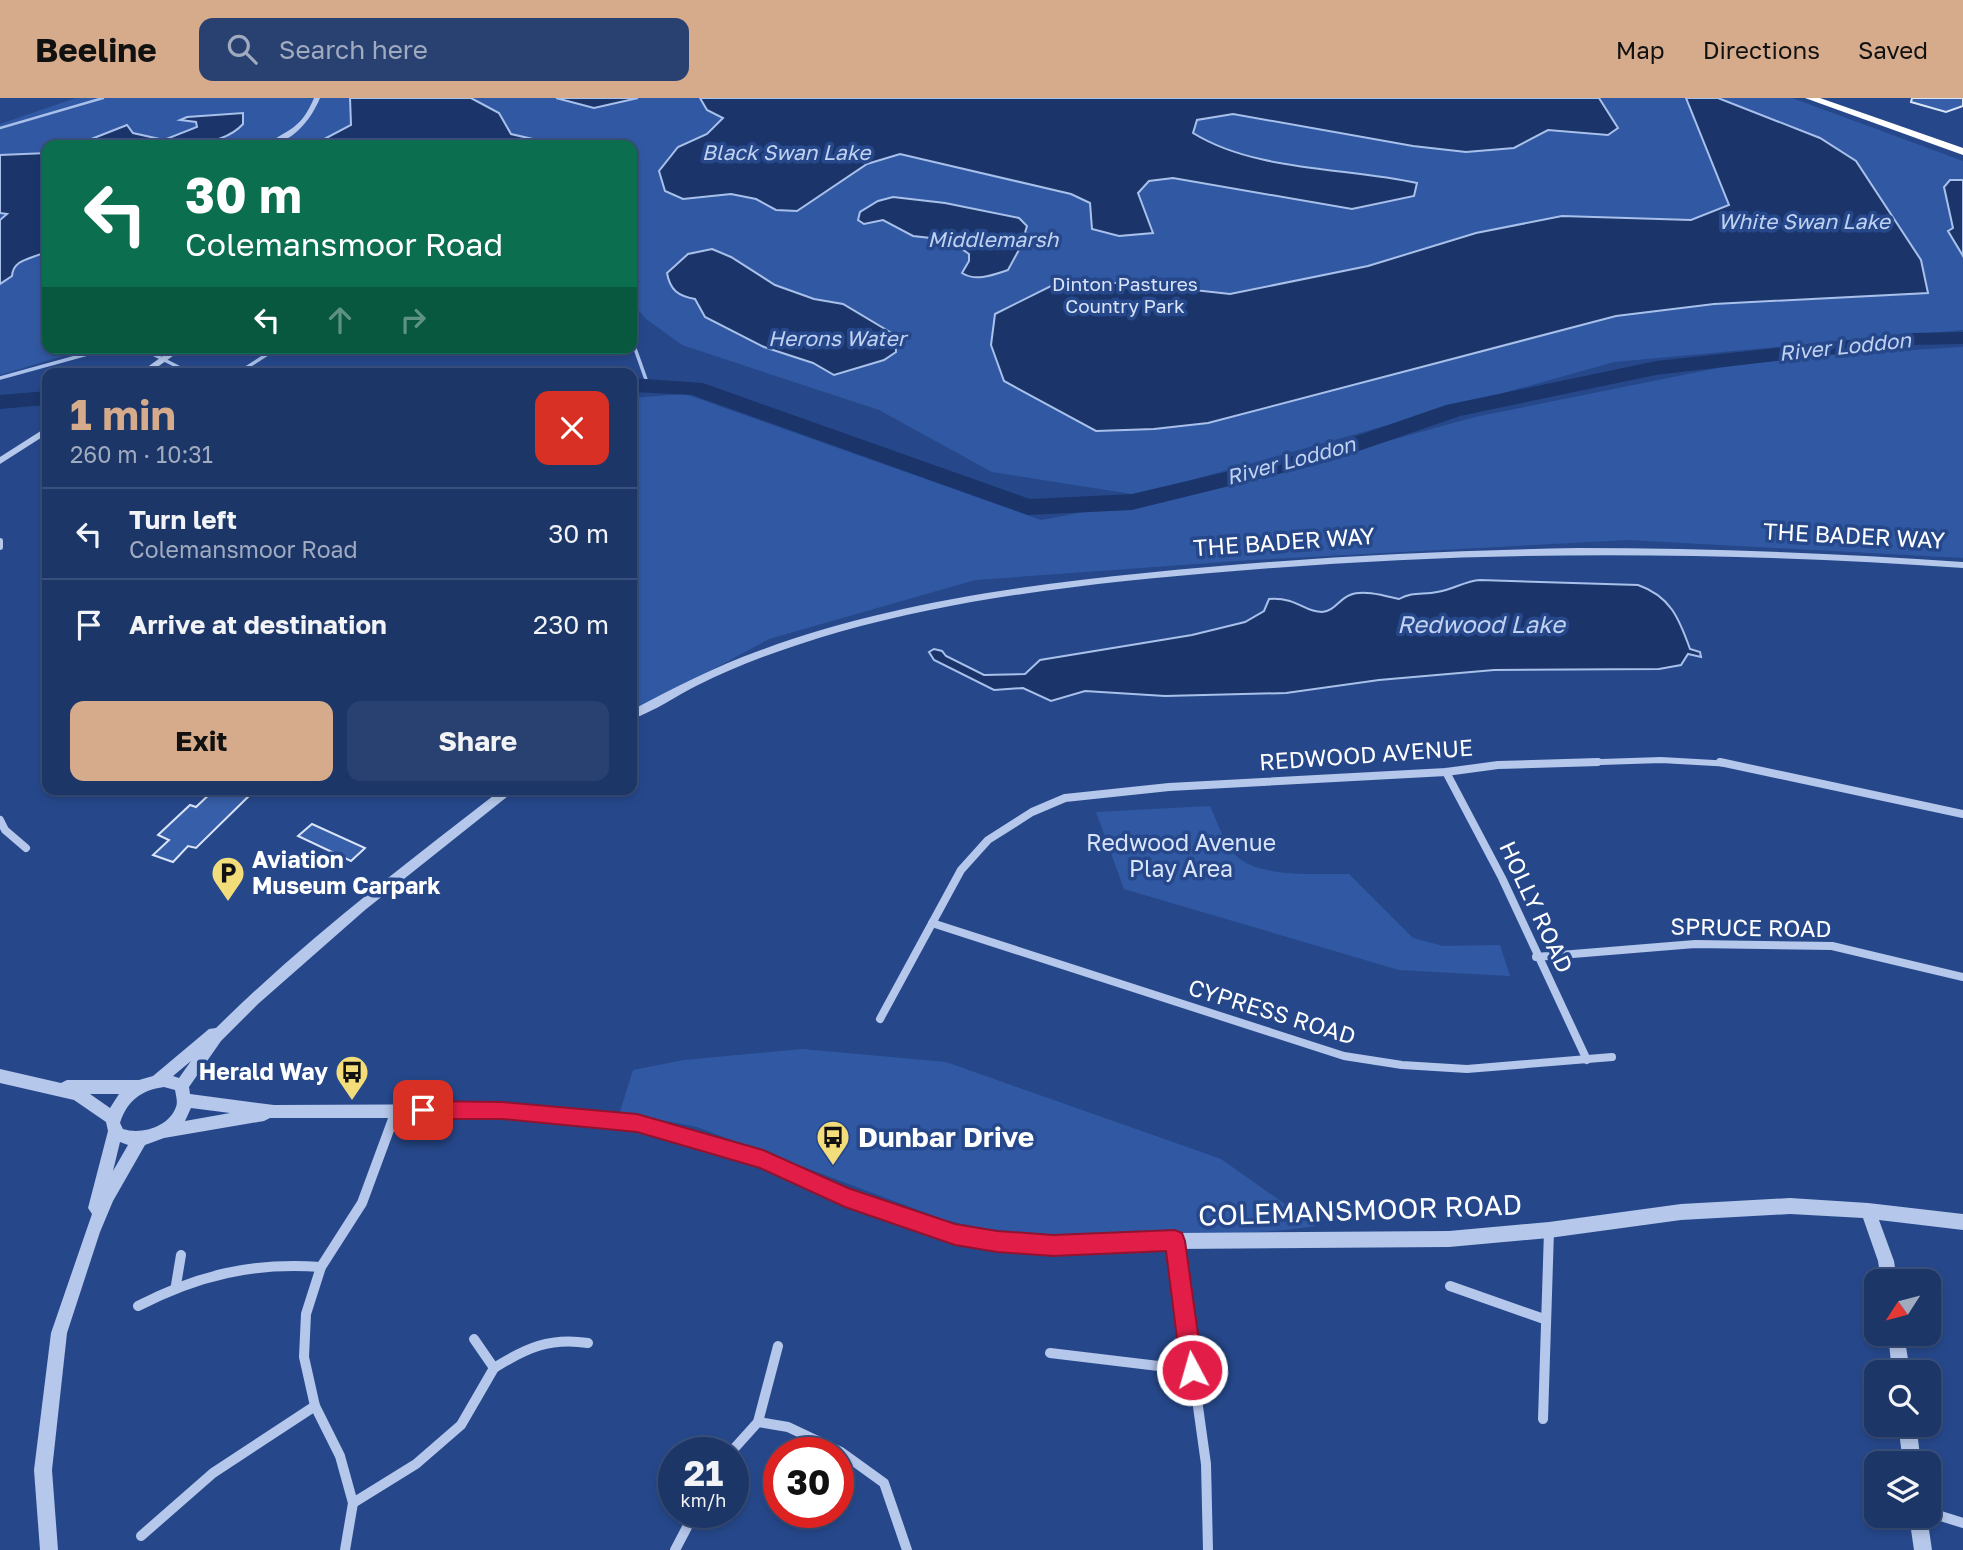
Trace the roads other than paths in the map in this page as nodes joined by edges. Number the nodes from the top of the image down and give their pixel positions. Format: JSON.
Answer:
{"nodes":[{"id":1,"x":317,"y":98,"type":"edge"},
{"id":2,"x":1810,"y":98,"type":"edge"},
{"id":3,"x":1837,"y":98,"type":"edge"},
{"id":4,"x":277,"y":140,"type":"edge"},
{"id":5,"x":1963,"y":142,"type":"edge"},
{"id":6,"x":1963,"y":152,"type":"edge"},
{"id":7,"x":172,"y":354,"type":"edge"},
{"id":8,"x":151,"y":368,"type":"edge"},
{"id":9,"x":42,"y":433,"type":"edge"},
{"id":10,"x":0,"y":461,"type":"edge"},
{"id":11,"x":0,"y":541,"type":"edge"},
{"id":12,"x":0,"y":547,"type":"edge"},
{"id":13,"x":1963,"y":565,"type":"edge"},
{"id":14,"x":637,"y":712,"type":"edge"},
{"id":15,"x":1446,"y":772,"type":"junction"},
{"id":16,"x":503,"y":795,"type":"edge"},
{"id":17,"x":1963,"y":814,"type":"edge"},
{"id":18,"x":0,"y":820,"type":"edge"},
{"id":19,"x":26,"y":848,"type":"dead end"},
{"id":20,"x":932,"y":923,"type":"junction"},
{"id":21,"x":1536,"y":957,"type":"junction"},
{"id":22,"x":1963,"y":976,"type":"edge"},
{"id":23,"x":234,"y":1018,"type":"junction"},
{"id":24,"x":880,"y":1019,"type":"dead end"},
{"id":25,"x":1612,"y":1058,"type":"dead end"},
{"id":26,"x":1587,"y":1060,"type":"junction"},
{"id":27,"x":0,"y":1076,"type":"edge"},
{"id":28,"x":157,"y":1081,"type":"junction"},
{"id":29,"x":57,"y":1087,"type":"junction"},
{"id":30,"x":140,"y":1087,"type":"junction"},
{"id":31,"x":184,"y":1093,"type":"junction"},
{"id":32,"x":396,"y":1110,"type":"junction"},
{"id":33,"x":274,"y":1112,"type":"junction"},
{"id":34,"x":114,"y":1125,"type":"junction"},
{"id":35,"x":164,"y":1130,"type":"junction"},
{"id":36,"x":139,"y":1141,"type":"junction"},
{"id":37,"x":1868,"y":1211,"type":"junction"},
{"id":38,"x":1963,"y":1222,"type":"edge"},
{"id":39,"x":1549,"y":1230,"type":"junction"},
{"id":40,"x":92,"y":1232,"type":"junction"},
{"id":41,"x":1175,"y":1241,"type":"junction"},
{"id":42,"x":181,"y":1255,"type":"dead end"},
{"id":43,"x":321,"y":1267,"type":"junction"},
{"id":44,"x":1887,"y":1269,"type":"edge"},
{"id":45,"x":176,"y":1285,"type":"junction"},
{"id":46,"x":1450,"y":1286,"type":"dead end"},
{"id":47,"x":138,"y":1306,"type":"dead end"},
{"id":48,"x":1544,"y":1319,"type":"junction"},
{"id":49,"x":474,"y":1339,"type":"dead end"},
{"id":50,"x":588,"y":1343,"type":"dead end"},
{"id":51,"x":778,"y":1346,"type":"dead end"},
{"id":52,"x":1050,"y":1353,"type":"dead end"},
{"id":53,"x":494,"y":1368,"type":"junction"},
{"id":54,"x":1192,"y":1370,"type":"junction"},
{"id":55,"x":315,"y":1406,"type":"junction"},
{"id":56,"x":1543,"y":1419,"type":"dead end"},
{"id":57,"x":758,"y":1422,"type":"junction"},
{"id":58,"x":744,"y":1437,"type":"edge"},
{"id":59,"x":354,"y":1503,"type":"junction"},
{"id":60,"x":1941,"y":1516,"type":"edge"},
{"id":61,"x":1963,"y":1524,"type":"edge"},
{"id":62,"x":687,"y":1528,"type":"edge"},
{"id":63,"x":1920,"y":1528,"type":"edge"},
{"id":64,"x":141,"y":1536,"type":"dead end"},
{"id":65,"x":49,"y":1550,"type":"edge"},
{"id":66,"x":345,"y":1550,"type":"edge"},
{"id":67,"x":675,"y":1550,"type":"edge"},
{"id":68,"x":907,"y":1550,"type":"edge"},
{"id":69,"x":1208,"y":1550,"type":"edge"},
{"id":70,"x":1923,"y":1550,"type":"edge"}],
"edges":[{"from":1,"to":4,"type":"street"},
{"from":2,"to":6,"type":"highway"},
{"from":3,"to":5,"type":"highway"},
{"from":7,"to":8,"type":"street"},
{"from":9,"to":10,"type":"street"},
{"from":11,"to":12,"type":"street"},
{"from":13,"to":14,"type":"street","name":"THE BADER WAY"},
{"from":15,"to":17,"type":"street","name":"REDWOOD AVENUE"},
{"from":15,"to":20,"type":"street","name":"REDWOOD AVENUE"},
{"from":15,"to":21,"type":"street","name":"HOLLY ROAD"},
{"from":16,"to":23,"type":"street"},
{"from":18,"to":19,"type":"street"},
{"from":20,"to":24,"type":"street","name":"REDWOOD AVENUE"},
{"from":20,"to":26,"type":"street","name":"CYPRESS ROAD"},
{"from":21,"to":22,"type":"street","name":"SPRUCE ROAD"},
{"from":21,"to":26,"type":"street","name":"HOLLY ROAD"},
{"from":23,"to":28,"type":"street"},
{"from":23,"to":31,"type":"street"},
{"from":25,"to":26,"type":"street","name":"CYPRESS ROAD"},
{"from":27,"to":29,"type":"street"},
{"from":28,"to":30,"type":"street"},
{"from":28,"to":31,"type":"street"},
{"from":29,"to":30,"type":"street"},
{"from":29,"to":34,"type":"street"},
{"from":30,"to":34,"type":"street"},
{"from":31,"to":33,"type":"street","name":"COLEMANSMOOR ROAD"},
{"from":31,"to":35,"type":"street"},
{"from":32,"to":33,"type":"street","name":"COLEMANSMOOR ROAD"},
{"from":32,"to":41,"type":"street","name":"COLEMANSMOOR ROAD"},
{"from":32,"to":43,"type":"street"},
{"from":33,"to":35,"type":"street","name":"COLEMANSMOOR ROAD"},
{"from":34,"to":36,"type":"street"},
{"from":34,"to":40,"type":"street"},
{"from":35,"to":36,"type":"street"},
{"from":36,"to":40,"type":"street"},
{"from":37,"to":38,"type":"street","name":"COLEMANSMOOR ROAD"},
{"from":37,"to":39,"type":"street","name":"COLEMANSMOOR ROAD"},
{"from":37,"to":44,"type":"street"},
{"from":39,"to":41,"type":"street","name":"COLEMANSMOOR ROAD"},
{"from":39,"to":48,"type":"street"},
{"from":40,"to":65,"type":"street"},
{"from":41,"to":54,"type":"street"},
{"from":42,"to":45,"type":"street"},
{"from":43,"to":45,"type":"street"},
{"from":43,"to":55,"type":"street"},
{"from":45,"to":47,"type":"street"},
{"from":46,"to":48,"type":"street"},
{"from":48,"to":56,"type":"street"},
{"from":49,"to":53,"type":"street"},
{"from":50,"to":53,"type":"street"},
{"from":51,"to":57,"type":"street"},
{"from":52,"to":54,"type":"street"},
{"from":53,"to":59,"type":"street"},
{"from":54,"to":69,"type":"street"},
{"from":55,"to":59,"type":"street"},
{"from":55,"to":64,"type":"street"},
{"from":57,"to":58,"type":"street"},
{"from":57,"to":68,"type":"street"},
{"from":59,"to":66,"type":"street"},
{"from":60,"to":61,"type":"street"},
{"from":62,"to":67,"type":"street"},
{"from":63,"to":70,"type":"street"}]}
